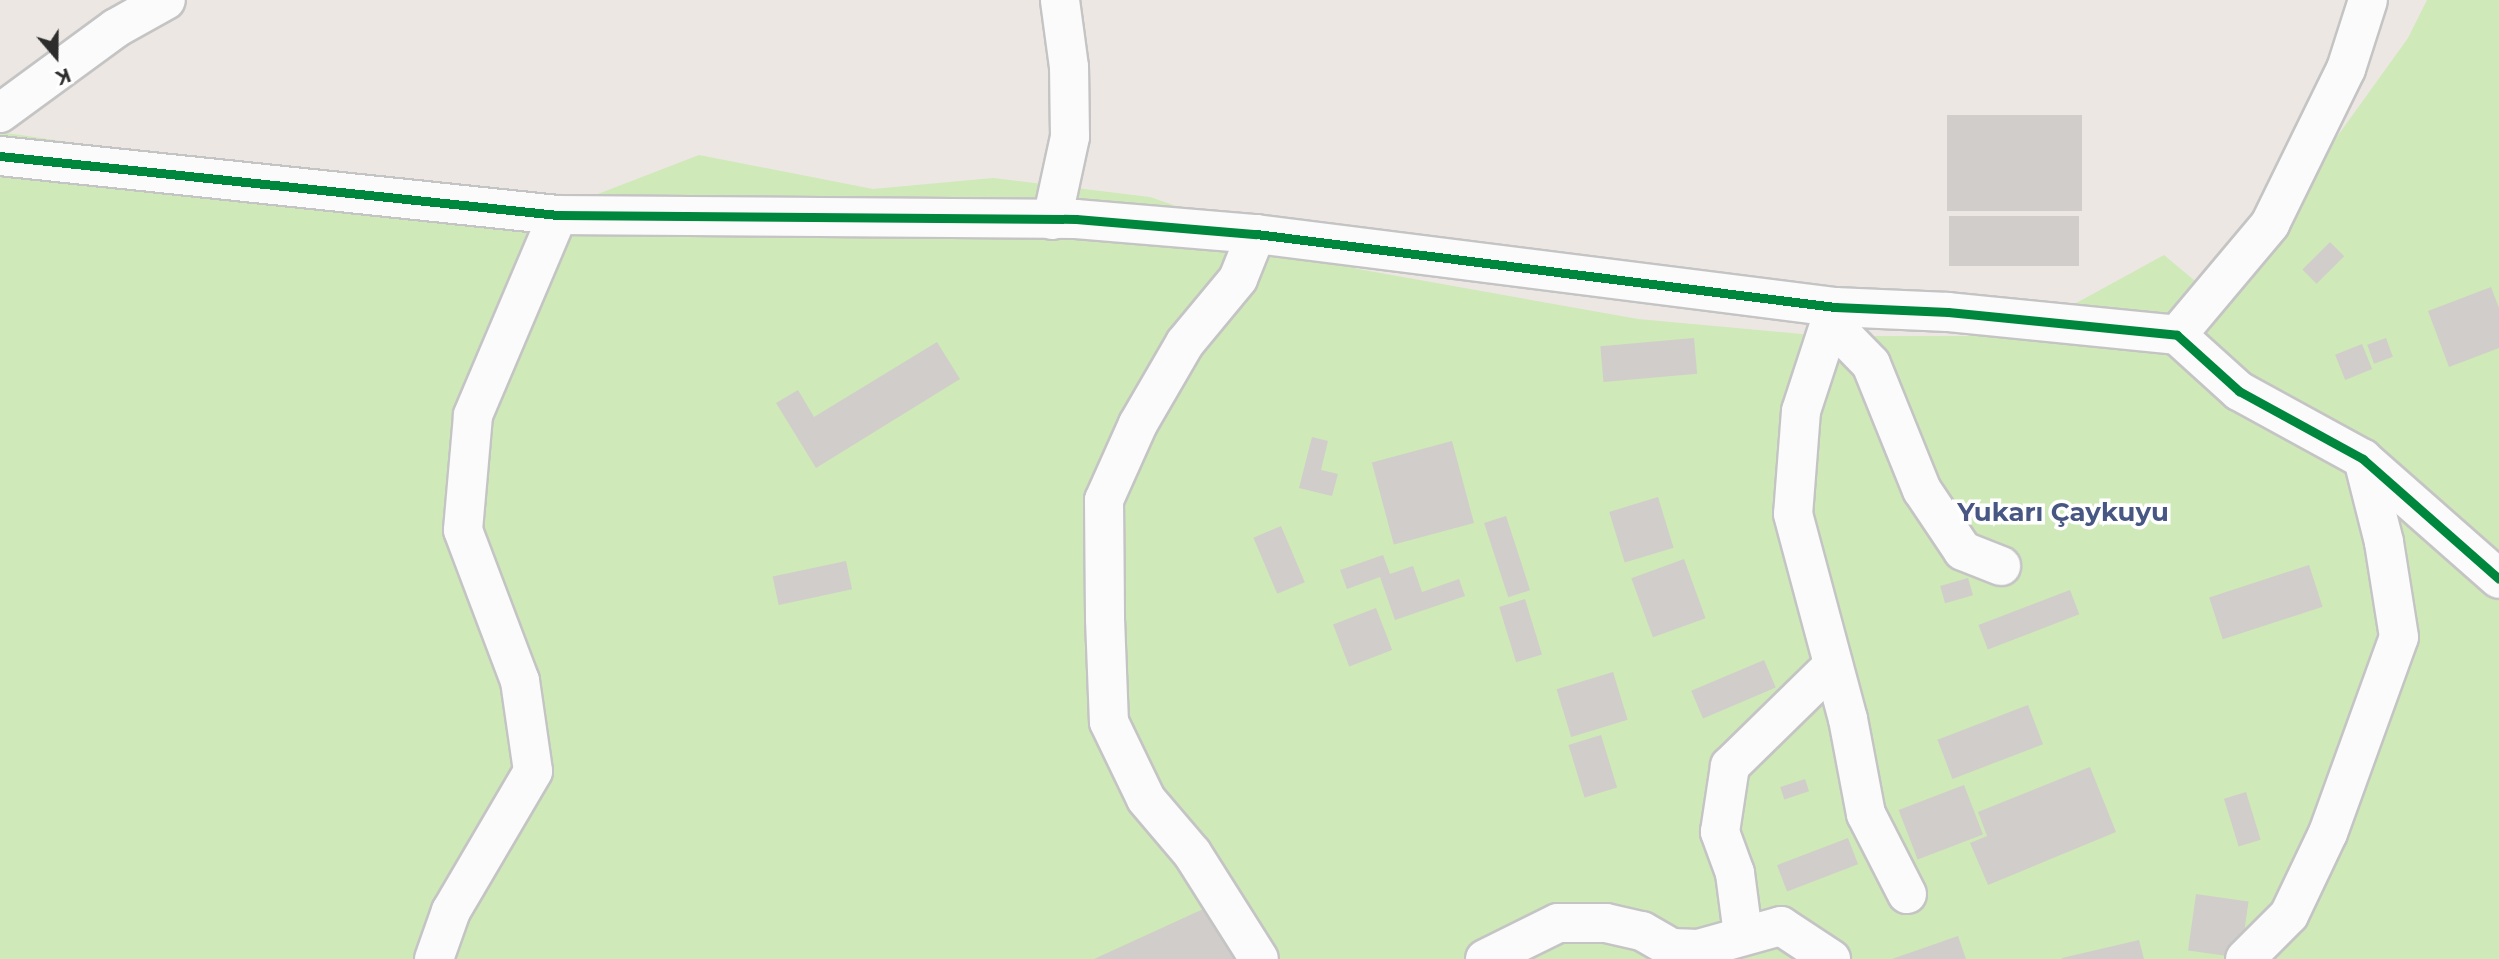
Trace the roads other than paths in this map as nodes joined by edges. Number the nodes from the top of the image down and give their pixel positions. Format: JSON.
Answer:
{"nodes":[{"id":1,"x":166,"y":0,"type":"edge"},
{"id":2,"x":1060,"y":0,"type":"edge"},
{"id":3,"x":2368,"y":0,"type":"edge"},
{"id":4,"x":0,"y":113,"type":"edge"},
{"id":5,"x":0,"y":156,"type":"edge"},
{"id":6,"x":558,"y":215,"type":"junction"},
{"id":7,"x":1052,"y":220,"type":"junction"},
{"id":8,"x":1256,"y":234,"type":"junction"},
{"id":9,"x":1833,"y":315,"type":"junction"},
{"id":10,"x":2177,"y":335,"type":"junction"},
{"id":11,"x":2363,"y":459,"type":"junction"},
{"id":12,"x":2001,"y":566,"type":"dead end"},
{"id":13,"x":2499,"y":579,"type":"edge"},
{"id":14,"x":1833,"y":665,"type":"junction"},
{"id":15,"x":1907,"y":894,"type":"dead end"},
{"id":16,"x":1743,"y":934,"type":"junction"},
{"id":17,"x":434,"y":959,"type":"edge"},
{"id":18,"x":1259,"y":959,"type":"edge"},
{"id":19,"x":1485,"y":959,"type":"edge"},
{"id":20,"x":1831,"y":959,"type":"edge"},
{"id":21,"x":2245,"y":959,"type":"edge"}],
"edges":[{"from":1,"to":4,"type":"street"},
{"from":2,"to":7,"type":"street"},
{"from":3,"to":10,"type":"street"},
{"from":5,"to":6,"type":"street"},
{"from":6,"to":7,"type":"street"},
{"from":6,"to":17,"type":"street"},
{"from":7,"to":8,"type":"street"},
{"from":8,"to":9,"type":"street"},
{"from":8,"to":18,"type":"street"},
{"from":9,"to":10,"type":"street"},
{"from":9,"to":12,"type":"street"},
{"from":9,"to":14,"type":"street"},
{"from":10,"to":11,"type":"street"},
{"from":11,"to":13,"type":"street"},
{"from":11,"to":21,"type":"street"},
{"from":14,"to":15,"type":"street"},
{"from":14,"to":16,"type":"street"},
{"from":16,"to":19,"type":"street"},
{"from":16,"to":20,"type":"street"}]}
